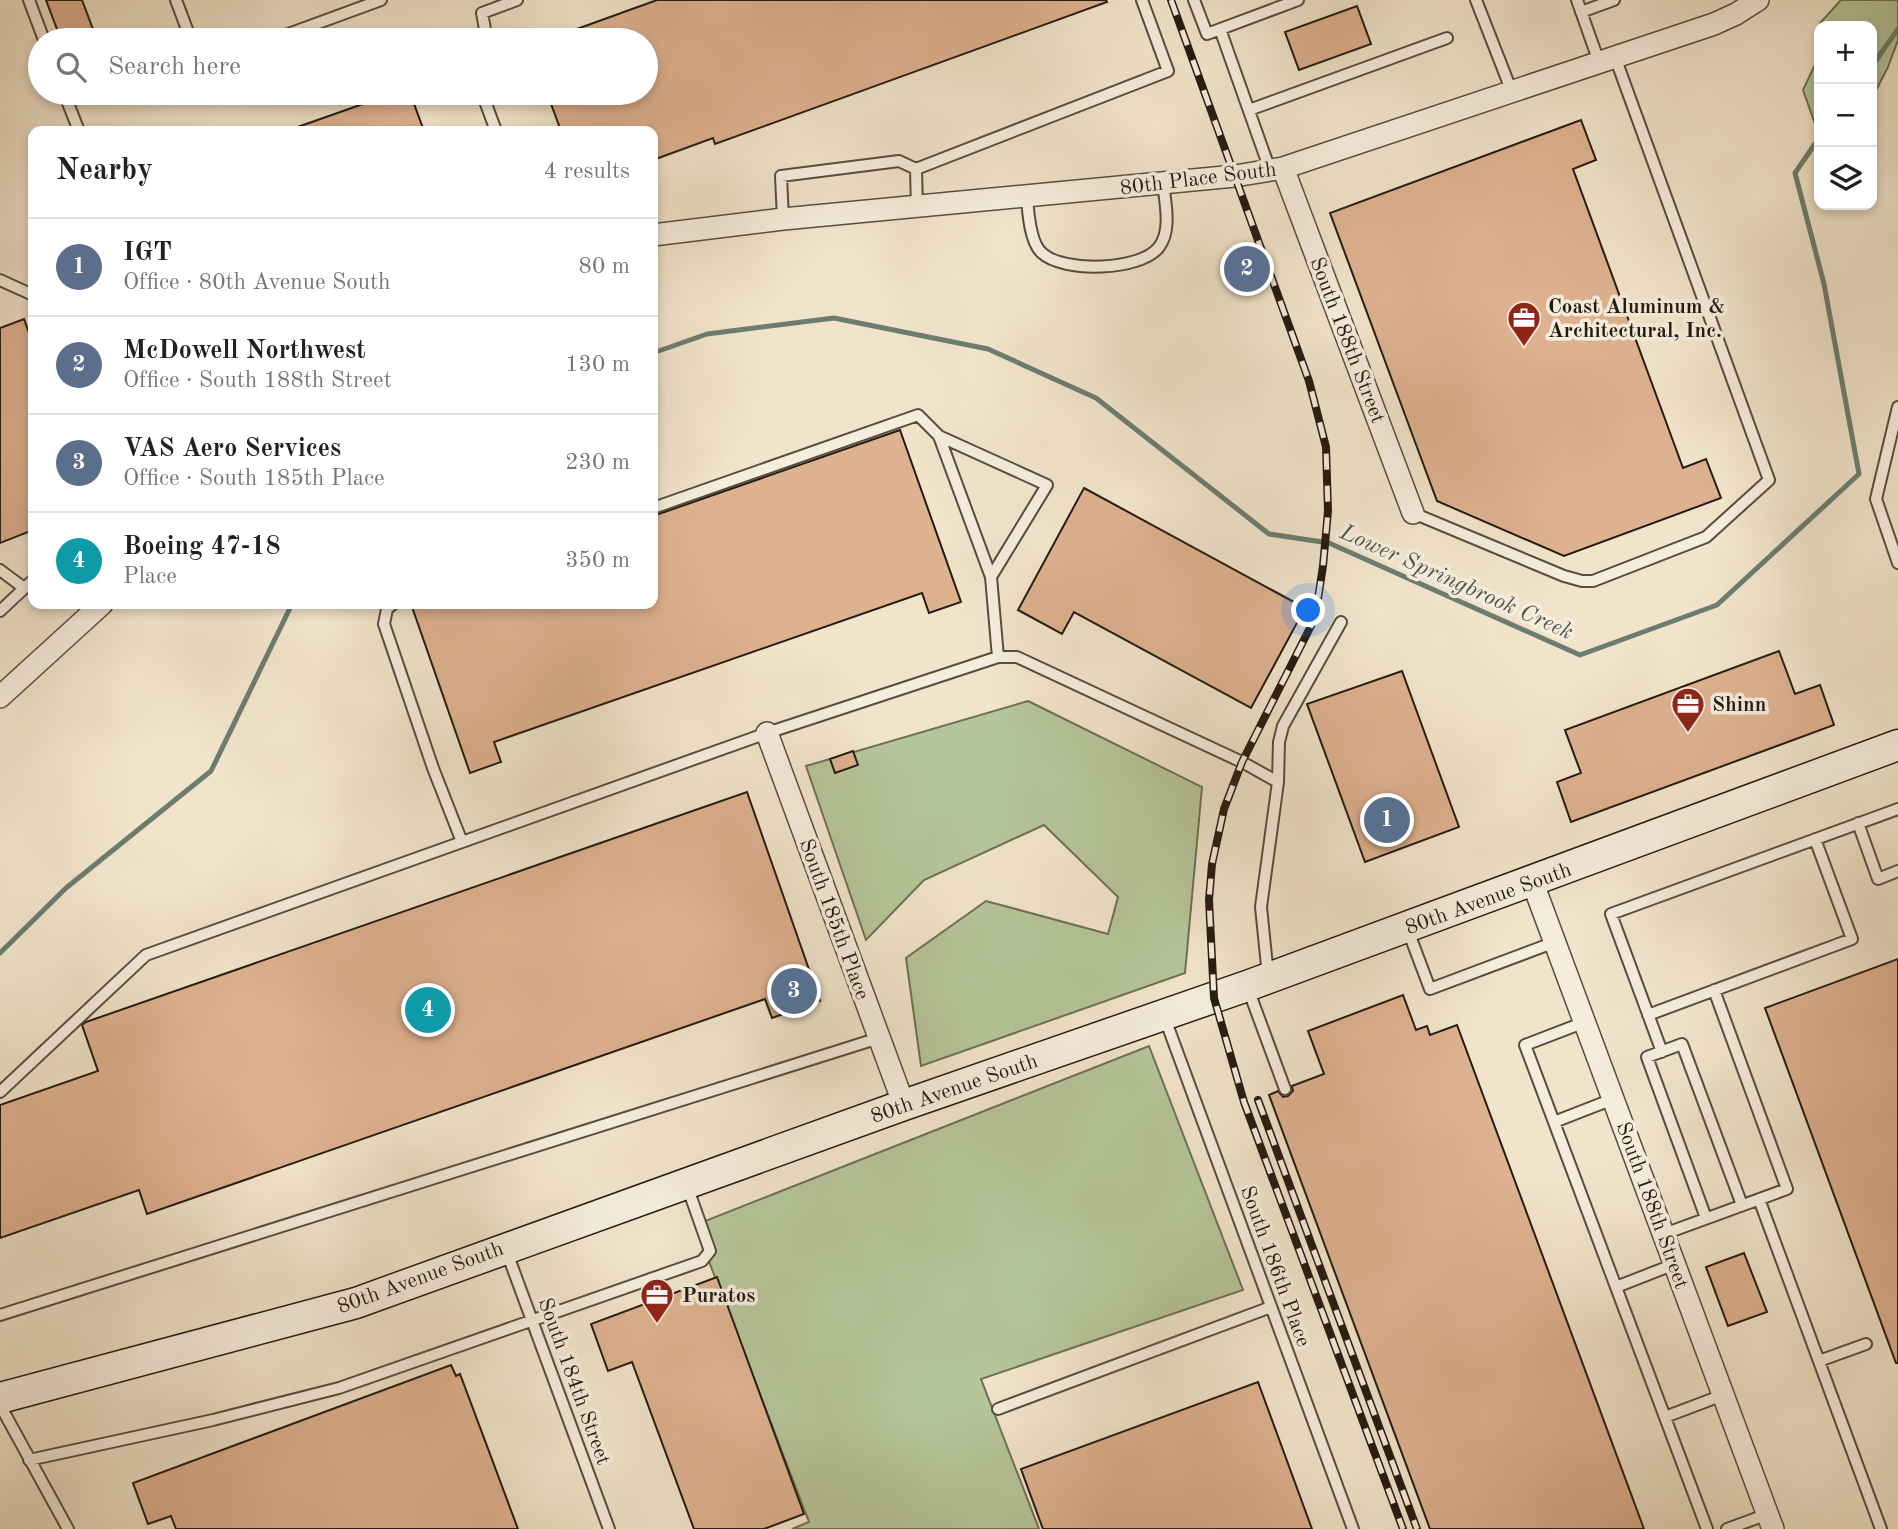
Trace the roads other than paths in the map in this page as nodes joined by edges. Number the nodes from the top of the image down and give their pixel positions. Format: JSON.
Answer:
{"nodes":[{"id":1,"x":29,"y":0,"type":"edge"},
{"id":2,"x":176,"y":0,"type":"edge"},
{"id":3,"x":381,"y":0,"type":"edge"},
{"id":4,"x":477,"y":0,"type":"edge"},
{"id":5,"x":517,"y":0,"type":"edge"},
{"id":6,"x":1142,"y":0,"type":"edge"},
{"id":7,"x":1194,"y":0,"type":"edge"},
{"id":8,"x":1298,"y":0,"type":"edge"},
{"id":9,"x":1476,"y":0,"type":"edge"},
{"id":10,"x":1577,"y":0,"type":"edge"},
{"id":11,"x":1614,"y":0,"type":"edge"},
{"id":12,"x":1758,"y":0,"type":"edge"},
{"id":13,"x":1581,"y":12,"type":"junction"},
{"id":14,"x":482,"y":13,"type":"junction"},
{"id":15,"x":40,"y":28,"type":"edge"},
{"id":16,"x":186,"y":28,"type":"edge"},
{"id":17,"x":305,"y":28,"type":"edge"},
{"id":18,"x":484,"y":28,"type":"edge"},
{"id":19,"x":1220,"y":29,"type":"junction"},
{"id":20,"x":1447,"y":38,"type":"dead end"},
{"id":21,"x":1607,"y":60,"type":"junction"},
{"id":22,"x":1512,"y":92,"type":"junction"},
{"id":23,"x":69,"y":105,"type":"edge"},
{"id":24,"x":486,"y":105,"type":"edge"},
{"id":25,"x":1249,"y":110,"type":"junction"},
{"id":26,"x":77,"y":126,"type":"edge"},
{"id":27,"x":494,"y":126,"type":"edge"},
{"id":28,"x":916,"y":169,"type":"junction"},
{"id":29,"x":1277,"y":169,"type":"junction"},
{"id":30,"x":1163,"y":183,"type":"junction"},
{"id":31,"x":1027,"y":197,"type":"junction"},
{"id":32,"x":918,"y":208,"type":"junction"},
{"id":33,"x":783,"y":219,"type":"junction"},
{"id":34,"x":658,"y":234,"type":"edge"},
{"id":35,"x":0,"y":280,"type":"edge"},
{"id":36,"x":28,"y":293,"type":"edge"},
{"id":37,"x":1898,"y":407,"type":"edge"},
{"id":38,"x":939,"y":436,"type":"junction"},
{"id":39,"x":658,"y":506,"type":"edge"},
{"id":40,"x":1413,"y":513,"type":"joint"},
{"id":41,"x":1898,"y":563,"type":"edge"},
{"id":42,"x":0,"y":570,"type":"edge"},
{"id":43,"x":991,"y":576,"type":"junction"},
{"id":44,"x":28,"y":584,"type":"edge"},
{"id":45,"x":24,"y":588,"type":"junction"},
{"id":46,"x":97,"y":609,"type":"edge"},
{"id":47,"x":387,"y":609,"type":"edge"},
{"id":48,"x":0,"y":611,"type":"edge"},
{"id":49,"x":1341,"y":622,"type":"dead end"},
{"id":50,"x":998,"y":657,"type":"junction"},
{"id":51,"x":0,"y":697,"type":"edge"},
{"id":52,"x":766,"y":733,"type":"junction"},
{"id":53,"x":1898,"y":745,"type":"edge"},
{"id":54,"x":1278,"y":782,"type":"junction"},
{"id":55,"x":1898,"y":809,"type":"edge"},
{"id":56,"x":1858,"y":823,"type":"junction"},
{"id":57,"x":1815,"y":839,"type":"junction"},
{"id":58,"x":462,"y":842,"type":"junction"},
{"id":59,"x":1898,"y":872,"type":"edge"},
{"id":60,"x":1532,"y":881,"type":"junction"},
{"id":61,"x":1406,"y":928,"type":"junction"},
{"id":62,"x":1555,"y":942,"type":"junction"},
{"id":63,"x":1257,"y":983,"type":"junction"},
{"id":64,"x":1714,"y":990,"type":"junction"},
{"id":65,"x":1648,"y":1015,"type":"junction"},
{"id":66,"x":1164,"y":1016,"type":"junction"},
{"id":67,"x":1585,"y":1022,"type":"junction"},
{"id":68,"x":879,"y":1038,"type":"junction"},
{"id":69,"x":1662,"y":1052,"type":"junction"},
{"id":70,"x":1285,"y":1089,"type":"dead end"},
{"id":71,"x":0,"y":1092,"type":"edge"},
{"id":72,"x":1614,"y":1099,"type":"junction"},
{"id":73,"x":904,"y":1105,"type":"junction"},
{"id":74,"x":1554,"y":1122,"type":"junction"},
{"id":75,"x":685,"y":1182,"type":"junction"},
{"id":76,"x":1759,"y":1199,"type":"junction"},
{"id":77,"x":1742,"y":1205,"type":"junction"},
{"id":78,"x":1706,"y":1218,"type":"junction"},
{"id":79,"x":1664,"y":1234,"type":"junction"},
{"id":80,"x":505,"y":1247,"type":"junction"},
{"id":81,"x":1675,"y":1264,"type":"junction"},
{"id":82,"x":1616,"y":1286,"type":"junction"},
{"id":83,"x":1271,"y":1307,"type":"junction"},
{"id":84,"x":0,"y":1315,"type":"edge"},
{"id":85,"x":532,"y":1321,"type":"junction"},
{"id":86,"x":1866,"y":1344,"type":"dead end"},
{"id":87,"x":1819,"y":1361,"type":"junction"},
{"id":88,"x":1723,"y":1395,"type":"junction"},
{"id":89,"x":0,"y":1398,"type":"edge"},
{"id":90,"x":0,"y":1405,"type":"edge"},
{"id":91,"x":998,"y":1409,"type":"dead end"},
{"id":92,"x":1665,"y":1417,"type":"junction"},
{"id":93,"x":29,"y":1460,"type":"junction"},
{"id":94,"x":1770,"y":1521,"type":"edge"},
{"id":95,"x":68,"y":1529,"type":"edge"},
{"id":96,"x":609,"y":1529,"type":"edge"},
{"id":97,"x":1353,"y":1529,"type":"edge"},
{"id":98,"x":1707,"y":1529,"type":"edge"},
{"id":99,"x":1727,"y":1529,"type":"edge"},
{"id":100,"x":1881,"y":1529,"type":"edge"}],
"edges":[{"from":1,"to":15,"type":"lane"},
{"from":2,"to":16,"type":"lane"},
{"from":3,"to":17,"type":"lane"},
{"from":4,"to":14,"type":"lane"},
{"from":5,"to":14,"type":"lane"},
{"from":6,"to":28,"type":"lane"},
{"from":7,"to":19,"type":"lane"},
{"from":8,"to":19,"type":"lane"},
{"from":9,"to":22,"type":"lane"},
{"from":10,"to":13,"type":"lane"},
{"from":11,"to":13,"type":"lane"},
{"from":12,"to":21,"type":"street","name":"80th Place South"},
{"from":13,"to":21,"type":"lane"},
{"from":14,"to":18,"type":"lane"},
{"from":19,"to":25,"type":"lane"},
{"from":20,"to":25,"type":"lane"},
{"from":21,"to":22,"type":"street","name":"80th Place South"},
{"from":21,"to":40,"type":"lane"},
{"from":22,"to":29,"type":"street","name":"80th Place South"},
{"from":23,"to":26,"type":"lane"},
{"from":24,"to":27,"type":"lane"},
{"from":25,"to":29,"type":"lane"},
{"from":28,"to":32,"type":"lane"},
{"from":28,"to":33,"type":"lane"},
{"from":29,"to":30,"type":"street","name":"80th Place South"},
{"from":29,"to":40,"type":"street","name":"South 188th Street"},
{"from":30,"to":31,"type":"street","name":"80th Place South"},
{"from":30,"to":31,"type":"lane"},
{"from":31,"to":32,"type":"street","name":"80th Place South"},
{"from":32,"to":33,"type":"street","name":"80th Place South"},
{"from":33,"to":34,"type":"street","name":"80th Place South"},
{"from":35,"to":36,"type":"lane"},
{"from":37,"to":41,"type":"lane"},
{"from":38,"to":39,"type":"lane"},
{"from":38,"to":43,"type":"lane"},
{"from":38,"to":43,"type":"lane"},
{"from":42,"to":45,"type":"lane"},
{"from":43,"to":50,"type":"lane"},
{"from":44,"to":45,"type":"lane"},
{"from":45,"to":48,"type":"lane"},
{"from":46,"to":51,"type":"street"},
{"from":47,"to":58,"type":"lane"},
{"from":49,"to":54,"type":"lane"},
{"from":50,"to":52,"type":"lane"},
{"from":50,"to":54,"type":"lane"},
{"from":52,"to":58,"type":"lane"},
{"from":52,"to":68,"type":"street","name":"South 185th Place"},
{"from":53,"to":60,"type":"street","name":"80th Avenue South"},
{"from":54,"to":63,"type":"lane"},
{"from":55,"to":56,"type":"lane"},
{"from":56,"to":57,"type":"lane"},
{"from":56,"to":59,"type":"lane"},
{"from":57,"to":64,"type":"lane"},
{"from":57,"to":65,"type":"lane"},
{"from":58,"to":71,"type":"lane"},
{"from":60,"to":61,"type":"street","name":"80th Avenue South"},
{"from":60,"to":62,"type":"street","name":"South 188th Street"},
{"from":61,"to":62,"type":"lane"},
{"from":61,"to":63,"type":"street","name":"80th Avenue South"},
{"from":62,"to":67,"type":"street","name":"South 188th Street"},
{"from":63,"to":66,"type":"street","name":"80th Avenue South"},
{"from":63,"to":70,"type":"lane"},
{"from":64,"to":65,"type":"lane"},
{"from":64,"to":76,"type":"lane"},
{"from":65,"to":69,"type":"lane"},
{"from":66,"to":73,"type":"street","name":"80th Avenue South"},
{"from":66,"to":83,"type":"lane","name":"South 186th Place"},
{"from":67,"to":72,"type":"street","name":"South 188th Street"},
{"from":67,"to":74,"type":"lane"},
{"from":68,"to":73,"type":"street","name":"South 185th Place"},
{"from":68,"to":84,"type":"lane"},
{"from":69,"to":77,"type":"lane"},
{"from":69,"to":78,"type":"lane"},
{"from":72,"to":74,"type":"lane"},
{"from":72,"to":79,"type":"street","name":"South 188th Street"},
{"from":73,"to":75,"type":"street","name":"80th Avenue South"},
{"from":74,"to":82,"type":"lane"},
{"from":75,"to":80,"type":"street","name":"80th Avenue South"},
{"from":75,"to":85,"type":"lane"},
{"from":76,"to":77,"type":"lane"},
{"from":76,"to":87,"type":"lane"},
{"from":77,"to":78,"type":"lane"},
{"from":78,"to":79,"type":"lane"},
{"from":79,"to":81,"type":"street","name":"South 188th Street"},
{"from":80,"to":85,"type":"lane","name":"South 184th Street"},
{"from":80,"to":89,"type":"street","name":"80th Avenue South"},
{"from":81,"to":82,"type":"lane"},
{"from":81,"to":88,"type":"street","name":"South 188th Street"},
{"from":82,"to":92,"type":"lane"},
{"from":83,"to":91,"type":"lane"},
{"from":83,"to":97,"type":"lane","name":"South 186th Place"},
{"from":85,"to":93,"type":"lane"},
{"from":85,"to":96,"type":"lane","name":"South 184th Street"},
{"from":86,"to":87,"type":"lane"},
{"from":87,"to":100,"type":"lane"},
{"from":88,"to":92,"type":"lane"},
{"from":88,"to":94,"type":"street","name":"South 188th Street"},
{"from":90,"to":93,"type":"lane"},
{"from":92,"to":98,"type":"lane"},
{"from":93,"to":95,"type":"lane"},
{"from":94,"to":99,"type":"lane"}]}
